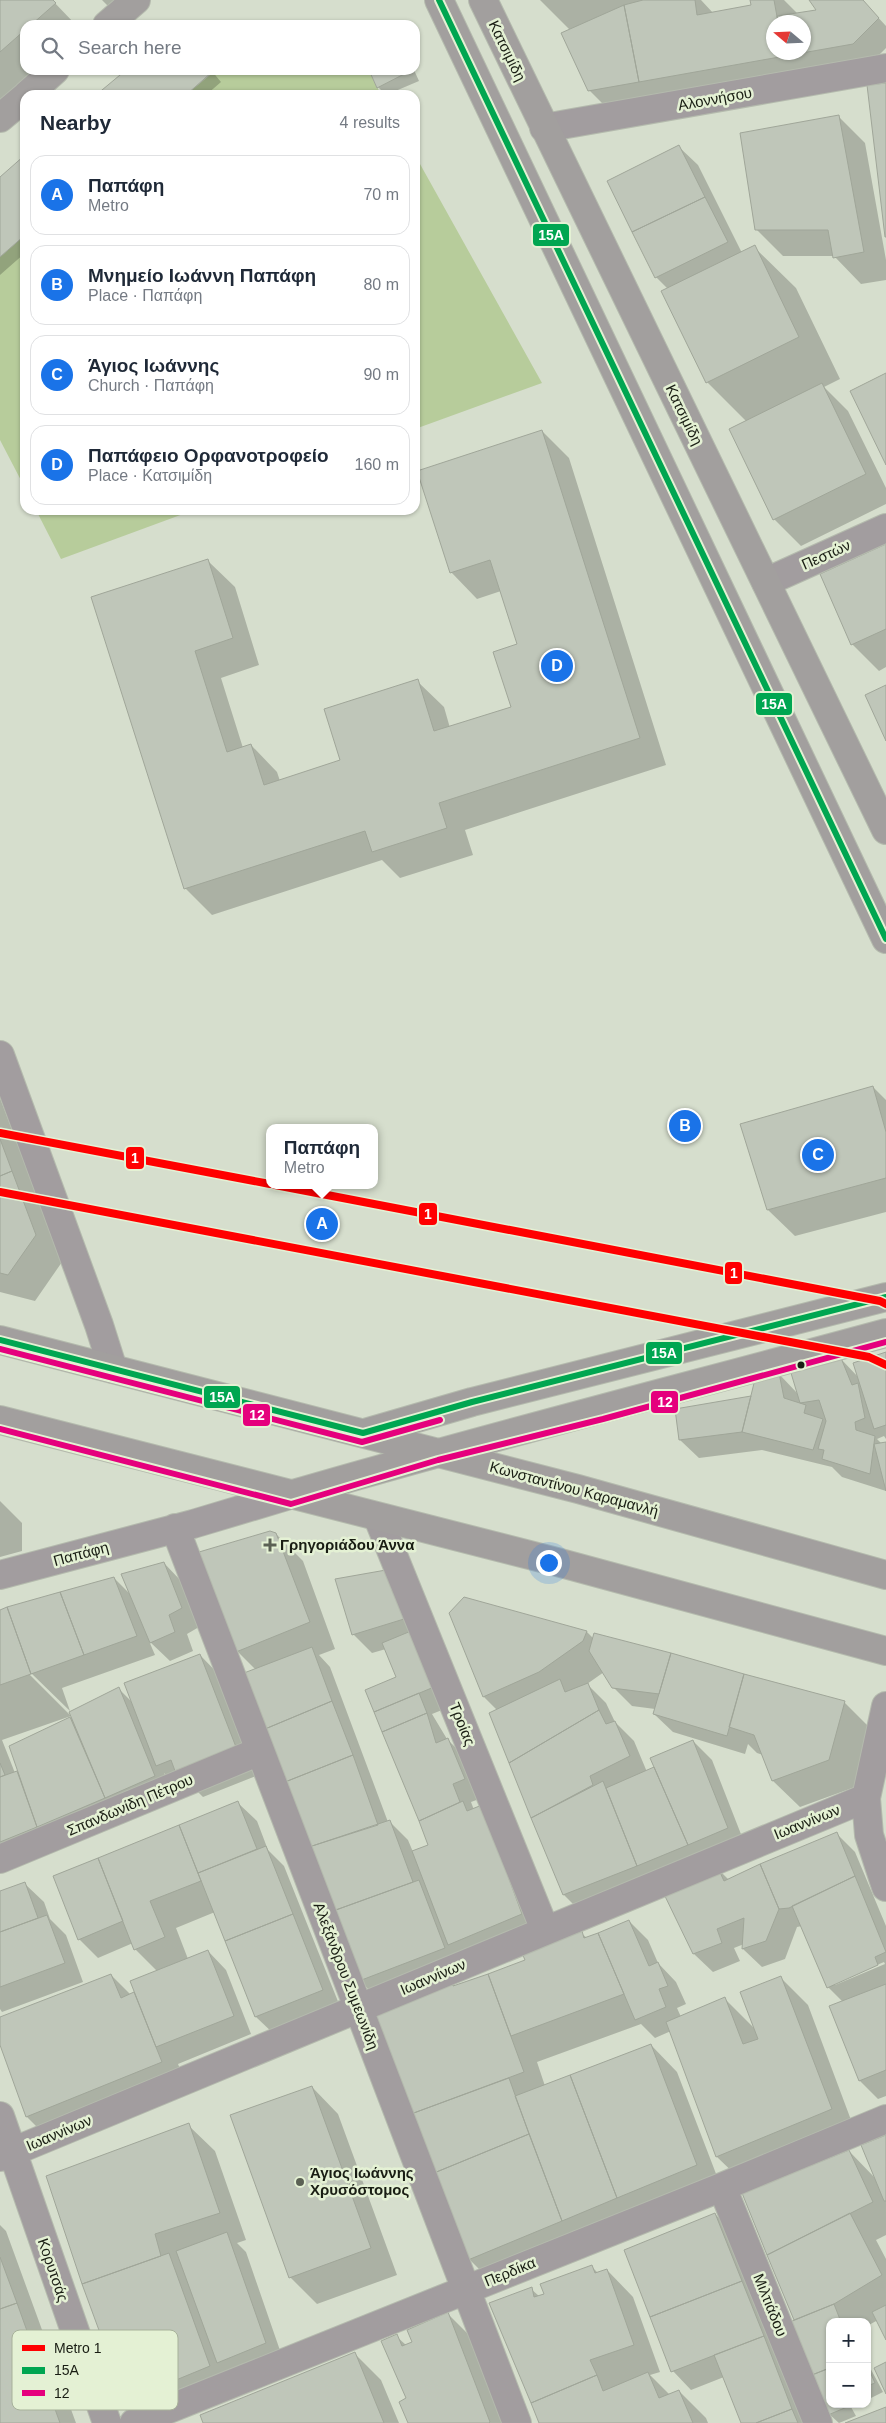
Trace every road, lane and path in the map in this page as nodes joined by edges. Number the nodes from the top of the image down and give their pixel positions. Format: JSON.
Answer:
{"nodes":[{"id":1,"x":136,"y":0,"type":"edge"},
{"id":2,"x":439,"y":0,"type":"edge"},
{"id":3,"x":483,"y":0,"type":"edge"},
{"id":4,"x":113,"y":20,"type":"edge"},
{"id":5,"x":886,"y":68,"type":"edge"},
{"id":6,"x":50,"y":75,"type":"edge"},
{"id":7,"x":33,"y":90,"type":"edge"},
{"id":8,"x":20,"y":101,"type":"edge"},
{"id":9,"x":0,"y":118,"type":"edge"},
{"id":10,"x":544,"y":128,"type":"junction"},
{"id":11,"x":886,"y":528,"type":"edge"},
{"id":12,"x":766,"y":582,"type":"junction"},
{"id":13,"x":886,"y":830,"type":"edge"},
{"id":14,"x":886,"y":939,"type":"edge"},
{"id":15,"x":0,"y":1055,"type":"edge"},
{"id":16,"x":886,"y":1297,"type":"edge"},
{"id":17,"x":886,"y":1333,"type":"edge"},
{"id":18,"x":0,"y":1340,"type":"edge"},
{"id":19,"x":113,"y":1369,"type":"junction"},
{"id":20,"x":0,"y":1420,"type":"edge"},
{"id":21,"x":363,"y":1433,"type":"junction"},
{"id":22,"x":436,"y":1452,"type":"junction"},
{"id":23,"x":290,"y":1495,"type":"junction"},
{"id":24,"x":378,"y":1518,"type":"junction"},
{"id":25,"x":175,"y":1528,"type":"junction"},
{"id":26,"x":886,"y":1575,"type":"edge"},
{"id":27,"x":0,"y":1576,"type":"edge"},
{"id":28,"x":886,"y":1651,"type":"edge"},
{"id":29,"x":886,"y":1706,"type":"edge"},
{"id":30,"x":260,"y":1751,"type":"junction"},
{"id":31,"x":866,"y":1798,"type":"junction"},
{"id":32,"x":0,"y":1859,"type":"edge"},
{"id":33,"x":886,"y":1887,"type":"edge"},
{"id":34,"x":545,"y":1930,"type":"junction"},
{"id":35,"x":358,"y":2008,"type":"junction"},
{"id":36,"x":0,"y":2116,"type":"edge"},
{"id":37,"x":886,"y":2119,"type":"edge"},
{"id":38,"x":6,"y":2154,"type":"edge"},
{"id":39,"x":722,"y":2188,"type":"junction"},
{"id":40,"x":466,"y":2290,"type":"junction"},
{"id":41,"x":72,"y":2330,"type":"edge"},
{"id":42,"x":102,"y":2410,"type":"edge"},
{"id":43,"x":185,"y":2414,"type":"edge"},
{"id":44,"x":107,"y":2423,"type":"edge"},
{"id":45,"x":134,"y":2423,"type":"edge"},
{"id":46,"x":517,"y":2423,"type":"edge"},
{"id":47,"x":818,"y":2423,"type":"edge"}],
"edges":[{"from":1,"to":4,"type":"main road"},
{"from":2,"to":14,"type":"main road"},
{"from":3,"to":10,"type":"main road","name":"Κατσιμίδη"},
{"from":5,"to":10,"type":"street","name":"Αλοννήσου"},
{"from":6,"to":7,"type":"main road"},
{"from":8,"to":9,"type":"main road"},
{"from":10,"to":12,"type":"main road","name":"Κατσιμίδη"},
{"from":11,"to":12,"type":"street","name":"Πεστών"},
{"from":12,"to":13,"type":"main road","name":"Κατσιμίδη"},
{"from":15,"to":19,"type":"street"},
{"from":16,"to":21,"type":"main road"},
{"from":17,"to":22,"type":"main road","name":"Παπάφη"},
{"from":18,"to":19,"type":"main road","name":"Κωνσταντίνου Καραμανλή"},
{"from":19,"to":21,"type":"main road","name":"Κωνσταντίνου Καραμανλή"},
{"from":20,"to":23,"type":"main road"},
{"from":21,"to":22,"type":"main road","name":"Κωνσταντίνου Καραμανλή"},
{"from":22,"to":23,"type":"main road","name":"Παπάφη"},
{"from":22,"to":26,"type":"main road","name":"Κωνσταντίνου Καραμανλή"},
{"from":23,"to":24,"type":"main road"},
{"from":23,"to":25,"type":"street","name":"Παπάφη"},
{"from":24,"to":28,"type":"main road"},
{"from":24,"to":34,"type":"street","name":"Τροίας"},
{"from":25,"to":27,"type":"street","name":"Παπάφη"},
{"from":25,"to":30,"type":"street","name":"Αλεξάνδρου Συμεωνίδη"},
{"from":29,"to":31,"type":"street"},
{"from":30,"to":32,"type":"street","name":"Σπανδωνίδη Πέτρου"},
{"from":30,"to":35,"type":"street","name":"Αλεξάνδρου Συμεωνίδη"},
{"from":31,"to":33,"type":"street"},
{"from":31,"to":34,"type":"street","name":"Ιωαννίνων"},
{"from":34,"to":35,"type":"street","name":"Ιωαννίνων"},
{"from":35,"to":38,"type":"street","name":"Ιωαννίνων"},
{"from":35,"to":40,"type":"street","name":"Αλεξάνδρου Συμεωνίδη"},
{"from":36,"to":38,"type":"street","name":"Κορυτσάς"},
{"from":37,"to":39,"type":"street","name":"Περδίκα"},
{"from":38,"to":41,"type":"street","name":"Κορυτσάς"},
{"from":39,"to":40,"type":"street","name":"Περδίκα"},
{"from":39,"to":47,"type":"street","name":"Μιλτιάδου"},
{"from":40,"to":43,"type":"street","name":"Περδίκα"},
{"from":40,"to":46,"type":"street","name":"Αλεξάνδρου Συμεωνίδη"},
{"from":42,"to":44,"type":"street","name":"Κορυτσάς"},
{"from":43,"to":45,"type":"street","name":"Περδίκα"}]}
